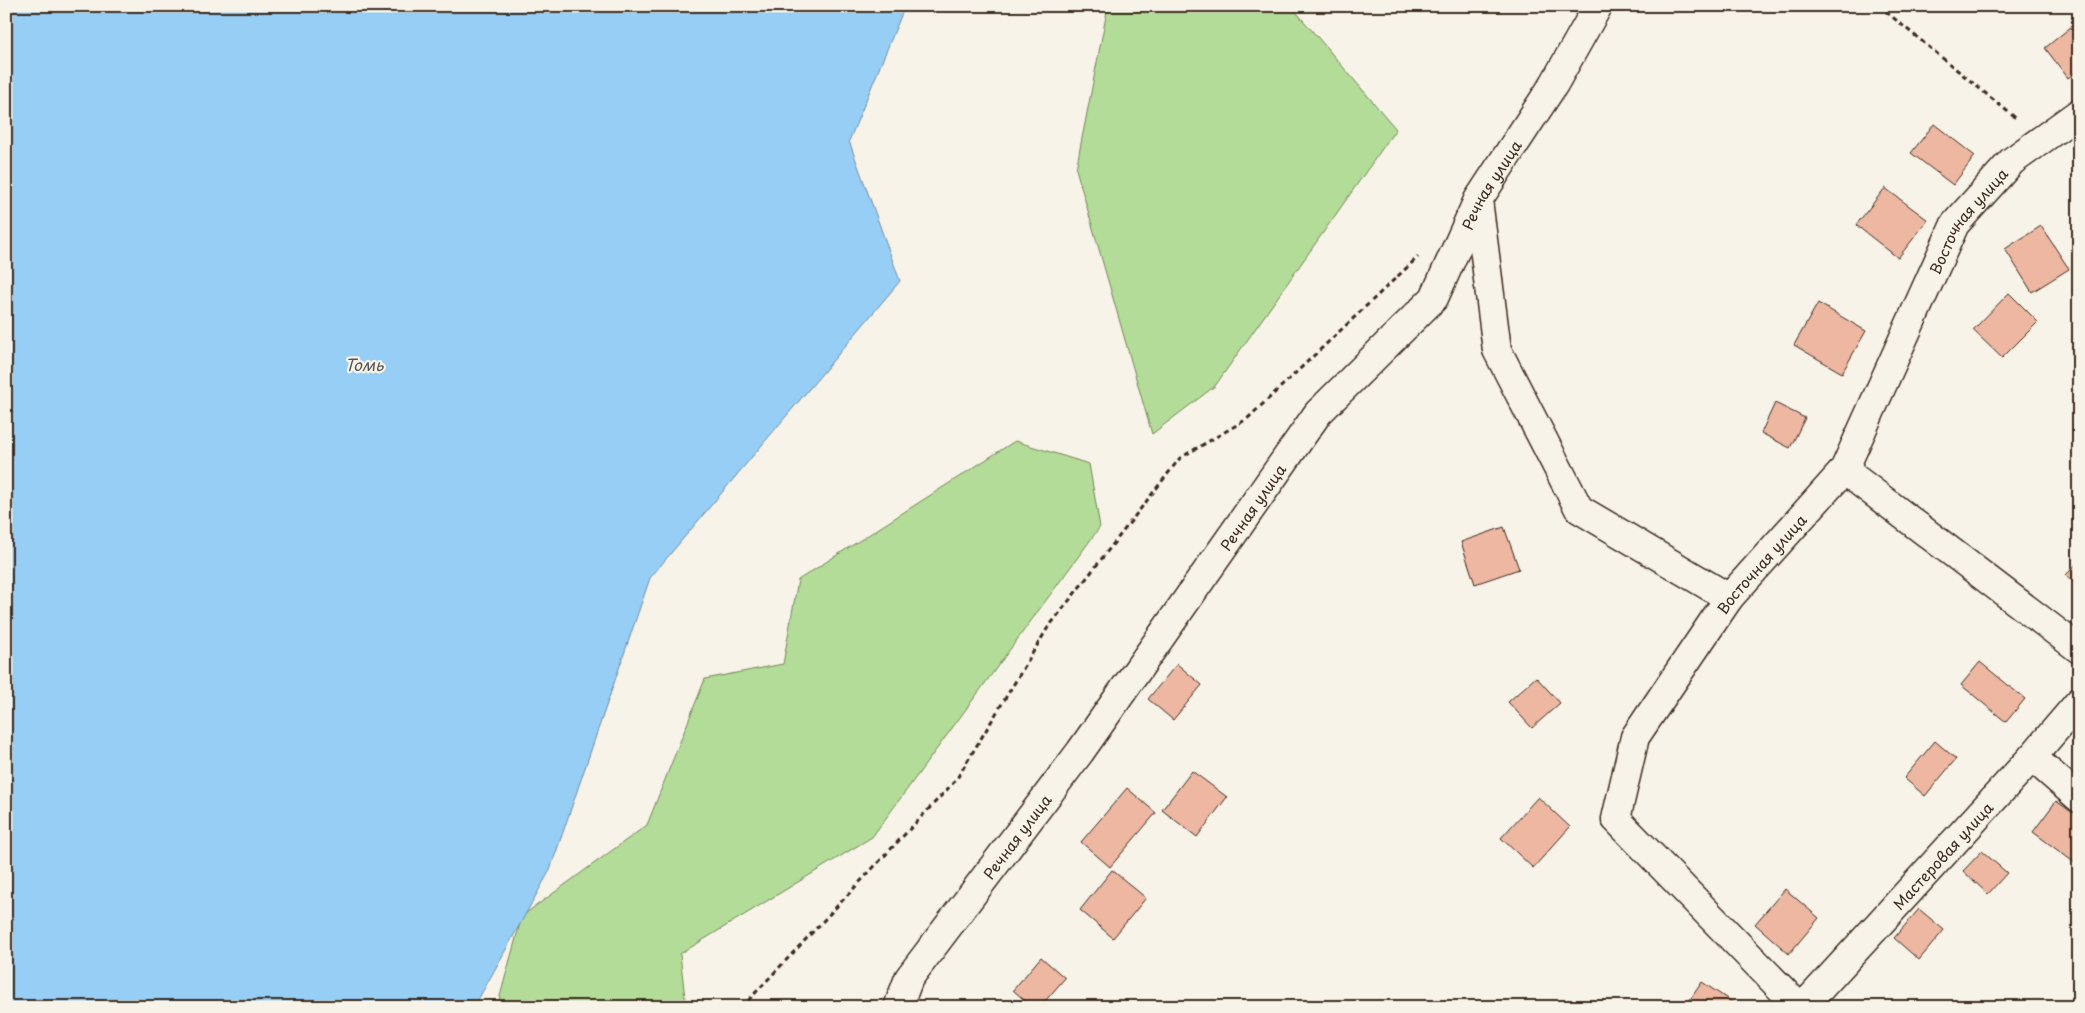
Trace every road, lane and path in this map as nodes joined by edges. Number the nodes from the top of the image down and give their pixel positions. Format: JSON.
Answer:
{"nodes":[{"id":1,"x":1598,"y":6,"type":"edge"},
{"id":2,"x":1879,"y":6,"type":"edge"},
{"id":3,"x":2079,"y":113,"type":"edge"},
{"id":4,"x":2042,"y":140,"type":"junction"},
{"id":5,"x":1478,"y":200,"type":"junction"},
{"id":6,"x":1420,"y":255,"type":"dead end"},
{"id":7,"x":1844,"y":470,"type":"junction"},
{"id":8,"x":1730,"y":598,"type":"junction"},
{"id":9,"x":2079,"y":650,"type":"edge"},
{"id":10,"x":2079,"y":702,"type":"edge"},
{"id":11,"x":2032,"y":757,"type":"junction"},
{"id":12,"x":2079,"y":798,"type":"edge"},
{"id":13,"x":742,"y":1007,"type":"edge"},
{"id":14,"x":898,"y":1007,"type":"edge"},
{"id":15,"x":1799,"y":1007,"type":"edge"},
{"id":16,"x":1803,"y":1007,"type":"edge"}],
"edges":[{"from":1,"to":5,"type":"street","name":"Речная улица"},
{"from":2,"to":4,"type":"path"},
{"from":3,"to":4,"type":"street","name":"Восточная улица"},
{"from":4,"to":7,"type":"street","name":"Восточная улица"},
{"from":5,"to":8,"type":"street"},
{"from":5,"to":14,"type":"street","name":"Речная улица"},
{"from":6,"to":13,"type":"path"},
{"from":7,"to":8,"type":"street","name":"Восточная улица"},
{"from":7,"to":9,"type":"street"},
{"from":8,"to":15,"type":"street","name":"Восточная улица"},
{"from":10,"to":11,"type":"street","name":"Мастеровая улица"},
{"from":11,"to":12,"type":"street"},
{"from":11,"to":16,"type":"street","name":"Мастеровая улица"}]}
